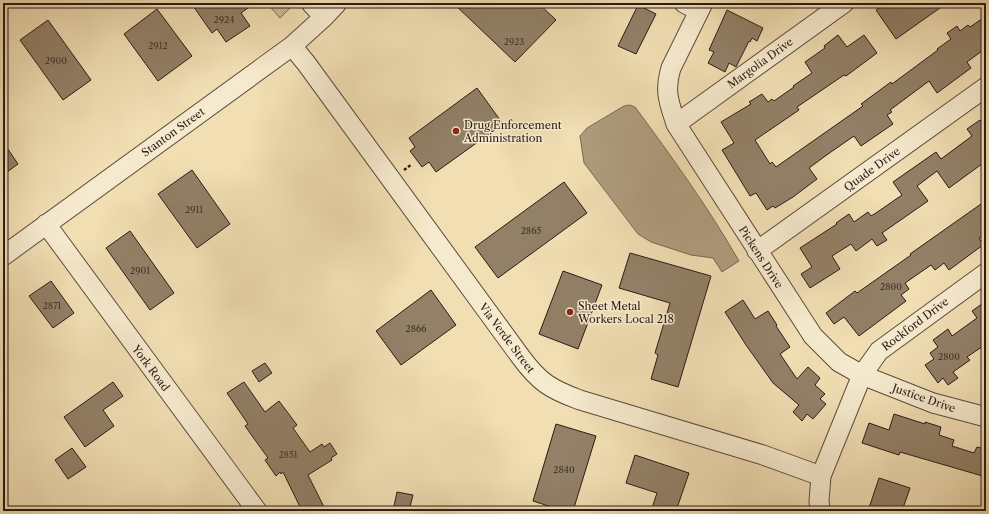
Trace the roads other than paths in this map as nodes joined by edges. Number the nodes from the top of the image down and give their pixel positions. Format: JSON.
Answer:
{"nodes":[{"id":1,"x":311,"y":3,"type":"edge"},
{"id":2,"x":337,"y":3,"type":"edge"},
{"id":3,"x":844,"y":3,"type":"edge"},
{"id":4,"x":695,"y":6,"type":"edge"},
{"id":5,"x":324,"y":18,"type":"junction"},
{"id":6,"x":292,"y":46,"type":"junction"},
{"id":7,"x":986,"y":87,"type":"edge"},
{"id":8,"x":676,"y":124,"type":"junction"},
{"id":9,"x":46,"y":224,"type":"junction"},
{"id":10,"x":757,"y":251,"type":"junction"},
{"id":11,"x":3,"y":256,"type":"edge"},
{"id":12,"x":986,"y":273,"type":"edge"},
{"id":13,"x":862,"y":375,"type":"junction"},
{"id":14,"x":986,"y":417,"type":"edge"},
{"id":15,"x":821,"y":476,"type":"junction"},
{"id":16,"x":257,"y":511,"type":"edge"},
{"id":17,"x":820,"y":511,"type":"edge"}],
"edges":[{"from":1,"to":5,"type":"street"},
{"from":2,"to":5,"type":"street","name":"Stanton Street"},
{"from":3,"to":8,"type":"street","name":"Margolia Drive"},
{"from":4,"to":8,"type":"street","name":"Pickens Drive"},
{"from":5,"to":6,"type":"street","name":"Stanton Street"},
{"from":6,"to":9,"type":"street","name":"Stanton Street"},
{"from":6,"to":15,"type":"street","name":"Via Verde Street"},
{"from":7,"to":10,"type":"street","name":"Quade Drive"},
{"from":8,"to":10,"type":"street","name":"Pickens Drive"},
{"from":9,"to":11,"type":"street","name":"Stanton Street"},
{"from":9,"to":16,"type":"street","name":"York Road"},
{"from":10,"to":13,"type":"street","name":"Pickens Drive"},
{"from":12,"to":13,"type":"street","name":"Rockford Drive"},
{"from":13,"to":14,"type":"street","name":"Justice Drive"},
{"from":13,"to":15,"type":"street","name":"Rockford Drive"},
{"from":15,"to":17,"type":"street"}]}
